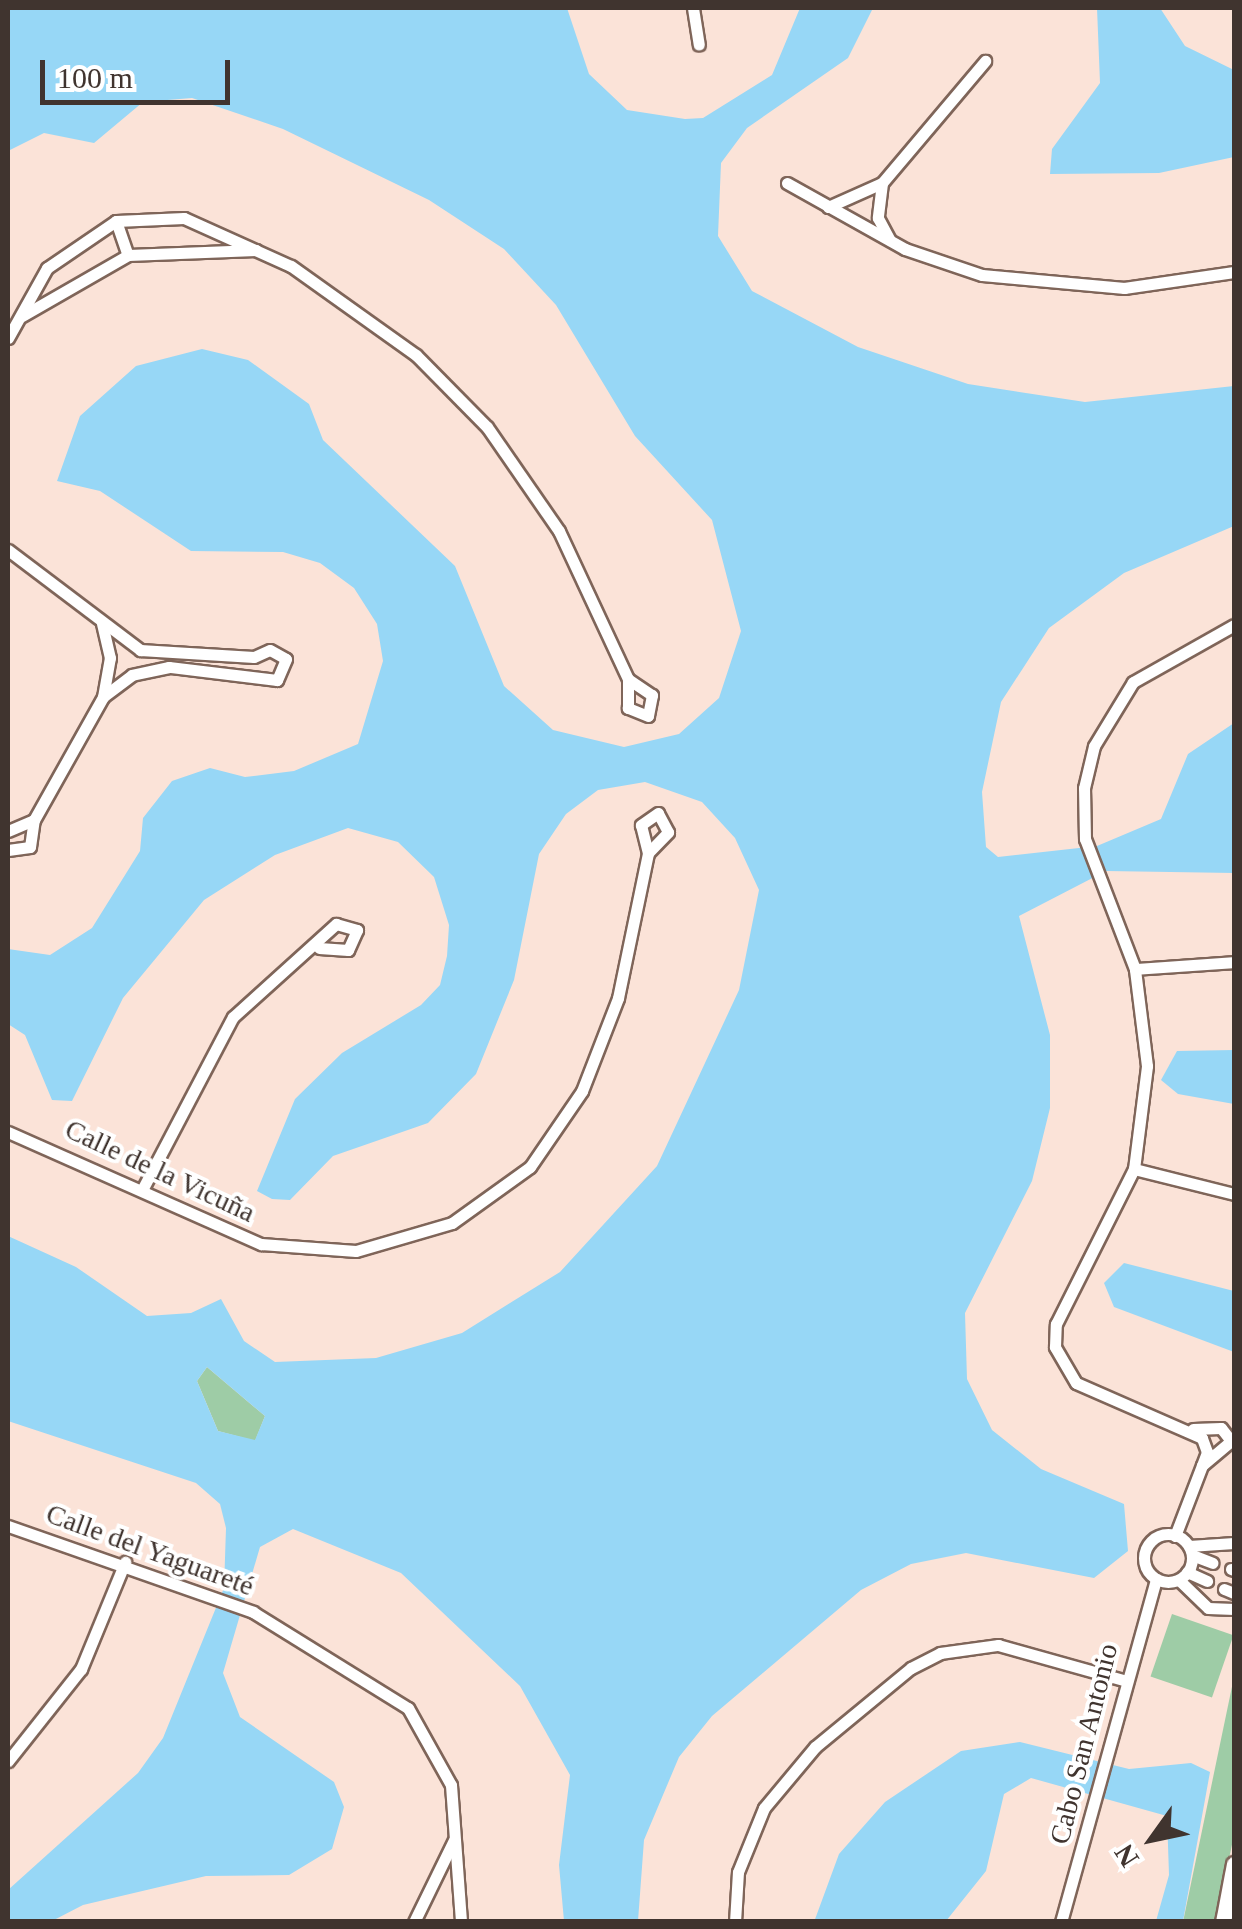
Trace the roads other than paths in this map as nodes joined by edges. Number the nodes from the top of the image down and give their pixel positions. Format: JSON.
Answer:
{"nodes":[{"id":1,"x":693,"y":8,"type":"edge"},
{"id":2,"x":699,"y":45,"type":"dead end"},
{"id":3,"x":985,"y":61,"type":"dead end"},
{"id":4,"x":787,"y":183,"type":"dead end"},
{"id":5,"x":882,"y":183,"type":"junction"},
{"id":6,"x":828,"y":207,"type":"junction"},
{"id":7,"x":116,"y":221,"type":"junction"},
{"id":8,"x":891,"y":242,"type":"junction"},
{"id":9,"x":260,"y":250,"type":"junction"},
{"id":10,"x":128,"y":255,"type":"junction"},
{"id":11,"x":1234,"y":272,"type":"edge"},
{"id":12,"x":22,"y":317,"type":"junction"},
{"id":13,"x":8,"y":338,"type":"edge"},
{"id":14,"x":8,"y":550,"type":"edge"},
{"id":15,"x":101,"y":620,"type":"junction"},
{"id":16,"x":1234,"y":625,"type":"edge"},
{"id":17,"x":140,"y":650,"type":"junction"},
{"id":18,"x":254,"y":657,"type":"junction"},
{"id":19,"x":142,"y":671,"type":"junction"},
{"id":20,"x":254,"y":673,"type":"junction"},
{"id":21,"x":628,"y":680,"type":"dead end"},
{"id":22,"x":103,"y":698,"type":"junction"},
{"id":23,"x":34,"y":820,"type":"junction"},
{"id":24,"x":8,"y":832,"type":"edge"},
{"id":25,"x":8,"y":850,"type":"edge"},
{"id":26,"x":648,"y":853,"type":"dead end"},
{"id":27,"x":319,"y":948,"type":"dead end"},
{"id":28,"x":1234,"y":962,"type":"edge"},
{"id":29,"x":1135,"y":969,"type":"junction"},
{"id":30,"x":8,"y":1132,"type":"edge"},
{"id":31,"x":1134,"y":1169,"type":"junction"},
{"id":32,"x":142,"y":1190,"type":"junction"},
{"id":33,"x":1234,"y":1194,"type":"edge"},
{"id":34,"x":1189,"y":1428,"type":"junction"},
{"id":35,"x":1202,"y":1465,"type":"junction"},
{"id":36,"x":8,"y":1526,"type":"edge"},
{"id":37,"x":1176,"y":1536,"type":"junction"},
{"id":38,"x":1234,"y":1543,"type":"edge"},
{"id":39,"x":1190,"y":1551,"type":"junction"},
{"id":40,"x":125,"y":1562,"type":"junction"},
{"id":41,"x":1213,"y":1562,"type":"dead end"},
{"id":42,"x":1183,"y":1576,"type":"junction"},
{"id":43,"x":1156,"y":1579,"type":"junction"},
{"id":44,"x":1206,"y":1581,"type":"dead end"},
{"id":45,"x":1234,"y":1609,"type":"edge"},
{"id":46,"x":1124,"y":1680,"type":"junction"},
{"id":47,"x":8,"y":1761,"type":"edge"},
{"id":48,"x":456,"y":1836,"type":"junction"},
{"id":49,"x":1234,"y":1864,"type":"edge"},
{"id":50,"x":738,"y":1919,"type":"edge"},
{"id":51,"x":414,"y":1922,"type":"edge"},
{"id":52,"x":461,"y":1922,"type":"edge"},
{"id":53,"x":1060,"y":1922,"type":"edge"},
{"id":54,"x":1223,"y":1922,"type":"edge"}],
"edges":[{"from":1,"to":2,"type":"street"},
{"from":3,"to":5,"type":"street"},
{"from":4,"to":6,"type":"street"},
{"from":5,"to":6,"type":"street"},
{"from":5,"to":8,"type":"street"},
{"from":6,"to":8,"type":"street"},
{"from":7,"to":9,"type":"street"},
{"from":7,"to":10,"type":"street"},
{"from":7,"to":12,"type":"street"},
{"from":8,"to":11,"type":"street"},
{"from":9,"to":10,"type":"street"},
{"from":9,"to":21,"type":"street"},
{"from":10,"to":12,"type":"street"},
{"from":12,"to":13,"type":"street"},
{"from":14,"to":15,"type":"street"},
{"from":15,"to":17,"type":"street"},
{"from":15,"to":22,"type":"street"},
{"from":16,"to":29,"type":"street"},
{"from":17,"to":18,"type":"street"},
{"from":17,"to":19,"type":"street"},
{"from":18,"to":20,"type":"street"},
{"from":18,"to":20,"type":"street"},
{"from":19,"to":20,"type":"street"},
{"from":19,"to":22,"type":"street"},
{"from":22,"to":23,"type":"street"},
{"from":23,"to":24,"type":"street"},
{"from":23,"to":25,"type":"street"},
{"from":26,"to":32,"type":"street","name":"Calle de la Vicuña"},
{"from":27,"to":32,"type":"street"},
{"from":28,"to":29,"type":"street"},
{"from":29,"to":31,"type":"street"},
{"from":30,"to":32,"type":"street","name":"Calle de la Vicuña"},
{"from":31,"to":33,"type":"street"},
{"from":31,"to":34,"type":"street"},
{"from":34,"to":35,"type":"street"},
{"from":34,"to":35,"type":"street"},
{"from":35,"to":37,"type":"street"},
{"from":36,"to":40,"type":"street","name":"Calle del Yaguareté"},
{"from":37,"to":39,"type":"street"},
{"from":37,"to":43,"type":"street","name":"Cabo San Antonio"},
{"from":38,"to":39,"type":"street"},
{"from":39,"to":41,"type":"street"},
{"from":39,"to":42,"type":"street"},
{"from":40,"to":47,"type":"street"},
{"from":40,"to":48,"type":"street","name":"Calle del Yaguareté"},
{"from":42,"to":43,"type":"street"},
{"from":42,"to":44,"type":"street"},
{"from":42,"to":45,"type":"street"},
{"from":43,"to":46,"type":"street","name":"Cabo San Antonio"},
{"from":46,"to":50,"type":"street"},
{"from":46,"to":53,"type":"street","name":"Cabo San Antonio"},
{"from":48,"to":51,"type":"street"},
{"from":48,"to":52,"type":"street","name":"Calle del Yaguareté"},
{"from":49,"to":54,"type":"street"}]}
